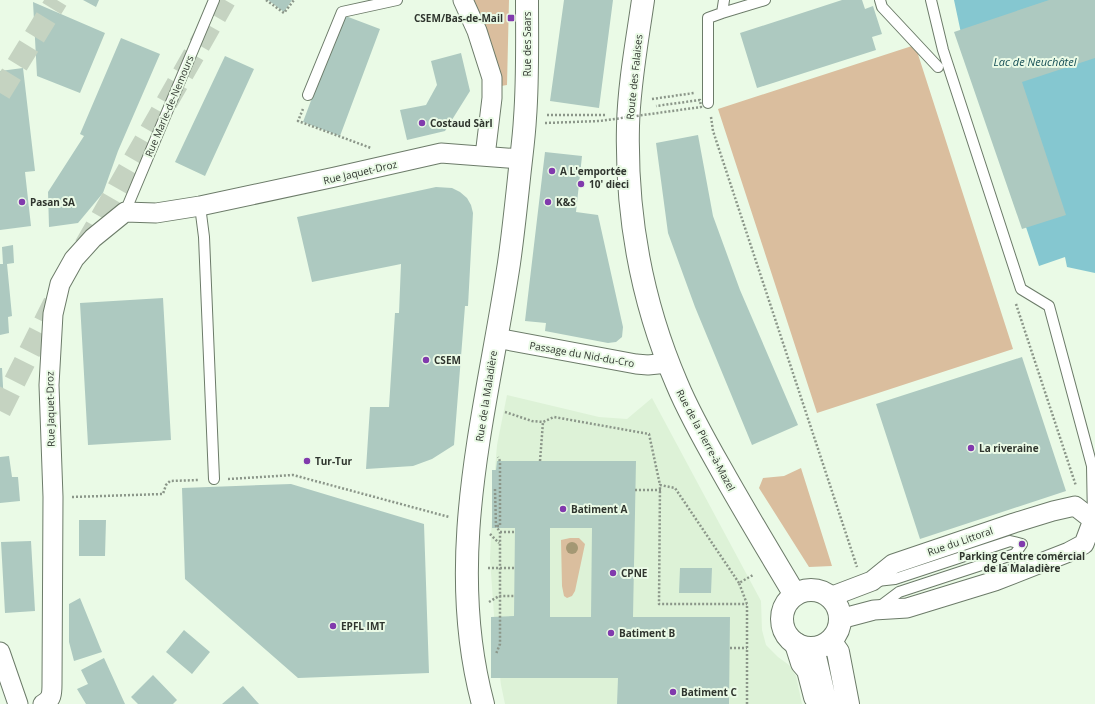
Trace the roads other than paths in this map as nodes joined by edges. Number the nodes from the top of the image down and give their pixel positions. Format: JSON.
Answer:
{"nodes":[{"id":1,"x":214,"y":0,"type":"edge"},
{"id":2,"x":397,"y":0,"type":"edge"},
{"id":3,"x":463,"y":0,"type":"edge"},
{"id":4,"x":527,"y":0,"type":"edge"},
{"id":5,"x":643,"y":0,"type":"edge"},
{"id":6,"x":724,"y":0,"type":"edge"},
{"id":7,"x":765,"y":0,"type":"edge"},
{"id":8,"x":880,"y":0,"type":"edge"},
{"id":9,"x":931,"y":0,"type":"edge"},
{"id":10,"x":722,"y":13,"type":"junction"},
{"id":11,"x":938,"y":67,"type":"dead end"},
{"id":12,"x":526,"y":88,"type":"joint"},
{"id":13,"x":308,"y":96,"type":"road end"},
{"id":14,"x":708,"y":103,"type":"road end"},
{"id":15,"x":628,"y":154,"type":"joint"},
{"id":16,"x":485,"y":156,"type":"junction"},
{"id":17,"x":521,"y":159,"type":"junction"},
{"id":18,"x":200,"y":206,"type":"junction"},
{"id":19,"x":125,"y":212,"type":"junction"},
{"id":20,"x":496,"y":338,"type":"junction"},
{"id":21,"x":668,"y":363,"type":"junction"},
{"id":22,"x":214,"y":479,"type":"road end"},
{"id":23,"x":1094,"y":520,"type":"edge"},
{"id":24,"x":872,"y":581,"type":"junction"},
{"id":25,"x":794,"y":596,"type":"junction"},
{"id":26,"x":830,"y":597,"type":"junction"},
{"id":27,"x":874,"y":610,"type":"junction"},
{"id":28,"x":840,"y":619,"type":"junction"},
{"id":29,"x":813,"y":644,"type":"junction"},
{"id":30,"x":0,"y":652,"type":"edge"},
{"id":31,"x":18,"y":704,"type":"edge"},
{"id":32,"x":44,"y":704,"type":"edge"},
{"id":33,"x":482,"y":704,"type":"edge"},
{"id":34,"x":816,"y":704,"type":"edge"},
{"id":35,"x":826,"y":704,"type":"edge"},
{"id":36,"x":848,"y":704,"type":"edge"}],
"edges":[{"from":1,"to":19,"type":"lane","name":"Rue Marie-de-Nemours"},
{"from":2,"to":13,"type":"lane"},
{"from":3,"to":16,"type":"street"},
{"from":4,"to":12,"type":"main road","name":"Rue des Saars"},
{"from":5,"to":15,"type":"main road","name":"Route des Falaises"},
{"from":6,"to":10,"type":"lane"},
{"from":7,"to":10,"type":"lane"},
{"from":8,"to":11,"type":"lane"},
{"from":9,"to":23,"type":"lane"},
{"from":10,"to":14,"type":"lane"},
{"from":12,"to":17,"type":"main road","name":"Rue de la Maladière"},
{"from":15,"to":21,"type":"main road","name":"Rue de la Pierre-à-Mazel"},
{"from":16,"to":17,"type":"street","name":"Rue Jaquet-Droz"},
{"from":16,"to":18,"type":"street","name":"Rue Jaquet-Droz"},
{"from":17,"to":20,"type":"main road","name":"Rue de la Maladière"},
{"from":18,"to":19,"type":"street","name":"Rue Jaquet-Droz"},
{"from":18,"to":22,"type":"lane"},
{"from":19,"to":32,"type":"street","name":"Rue Jaquet-Droz"},
{"from":20,"to":21,"type":"street","name":"Passage du Nid-du-Cro"},
{"from":20,"to":33,"type":"main road","name":"Rue de la Maladière"},
{"from":21,"to":25,"type":"main road","name":"Rue de la Pierre-à-Mazel"},
{"from":23,"to":24,"type":"street","name":"Rue du Littoral"},
{"from":23,"to":27,"type":"street"},
{"from":24,"to":26,"type":"street","name":"Rue du Littoral"},
{"from":24,"to":27,"type":"lane"},
{"from":25,"to":26,"type":"main road"},
{"from":25,"to":29,"type":"main road"},
{"from":26,"to":28,"type":"main road"},
{"from":27,"to":28,"type":"street"},
{"from":28,"to":29,"type":"main road"},
{"from":29,"to":34,"type":"main road"},
{"from":29,"to":35,"type":"main road"},
{"from":29,"to":36,"type":"main road"},
{"from":30,"to":31,"type":"street"}]}
